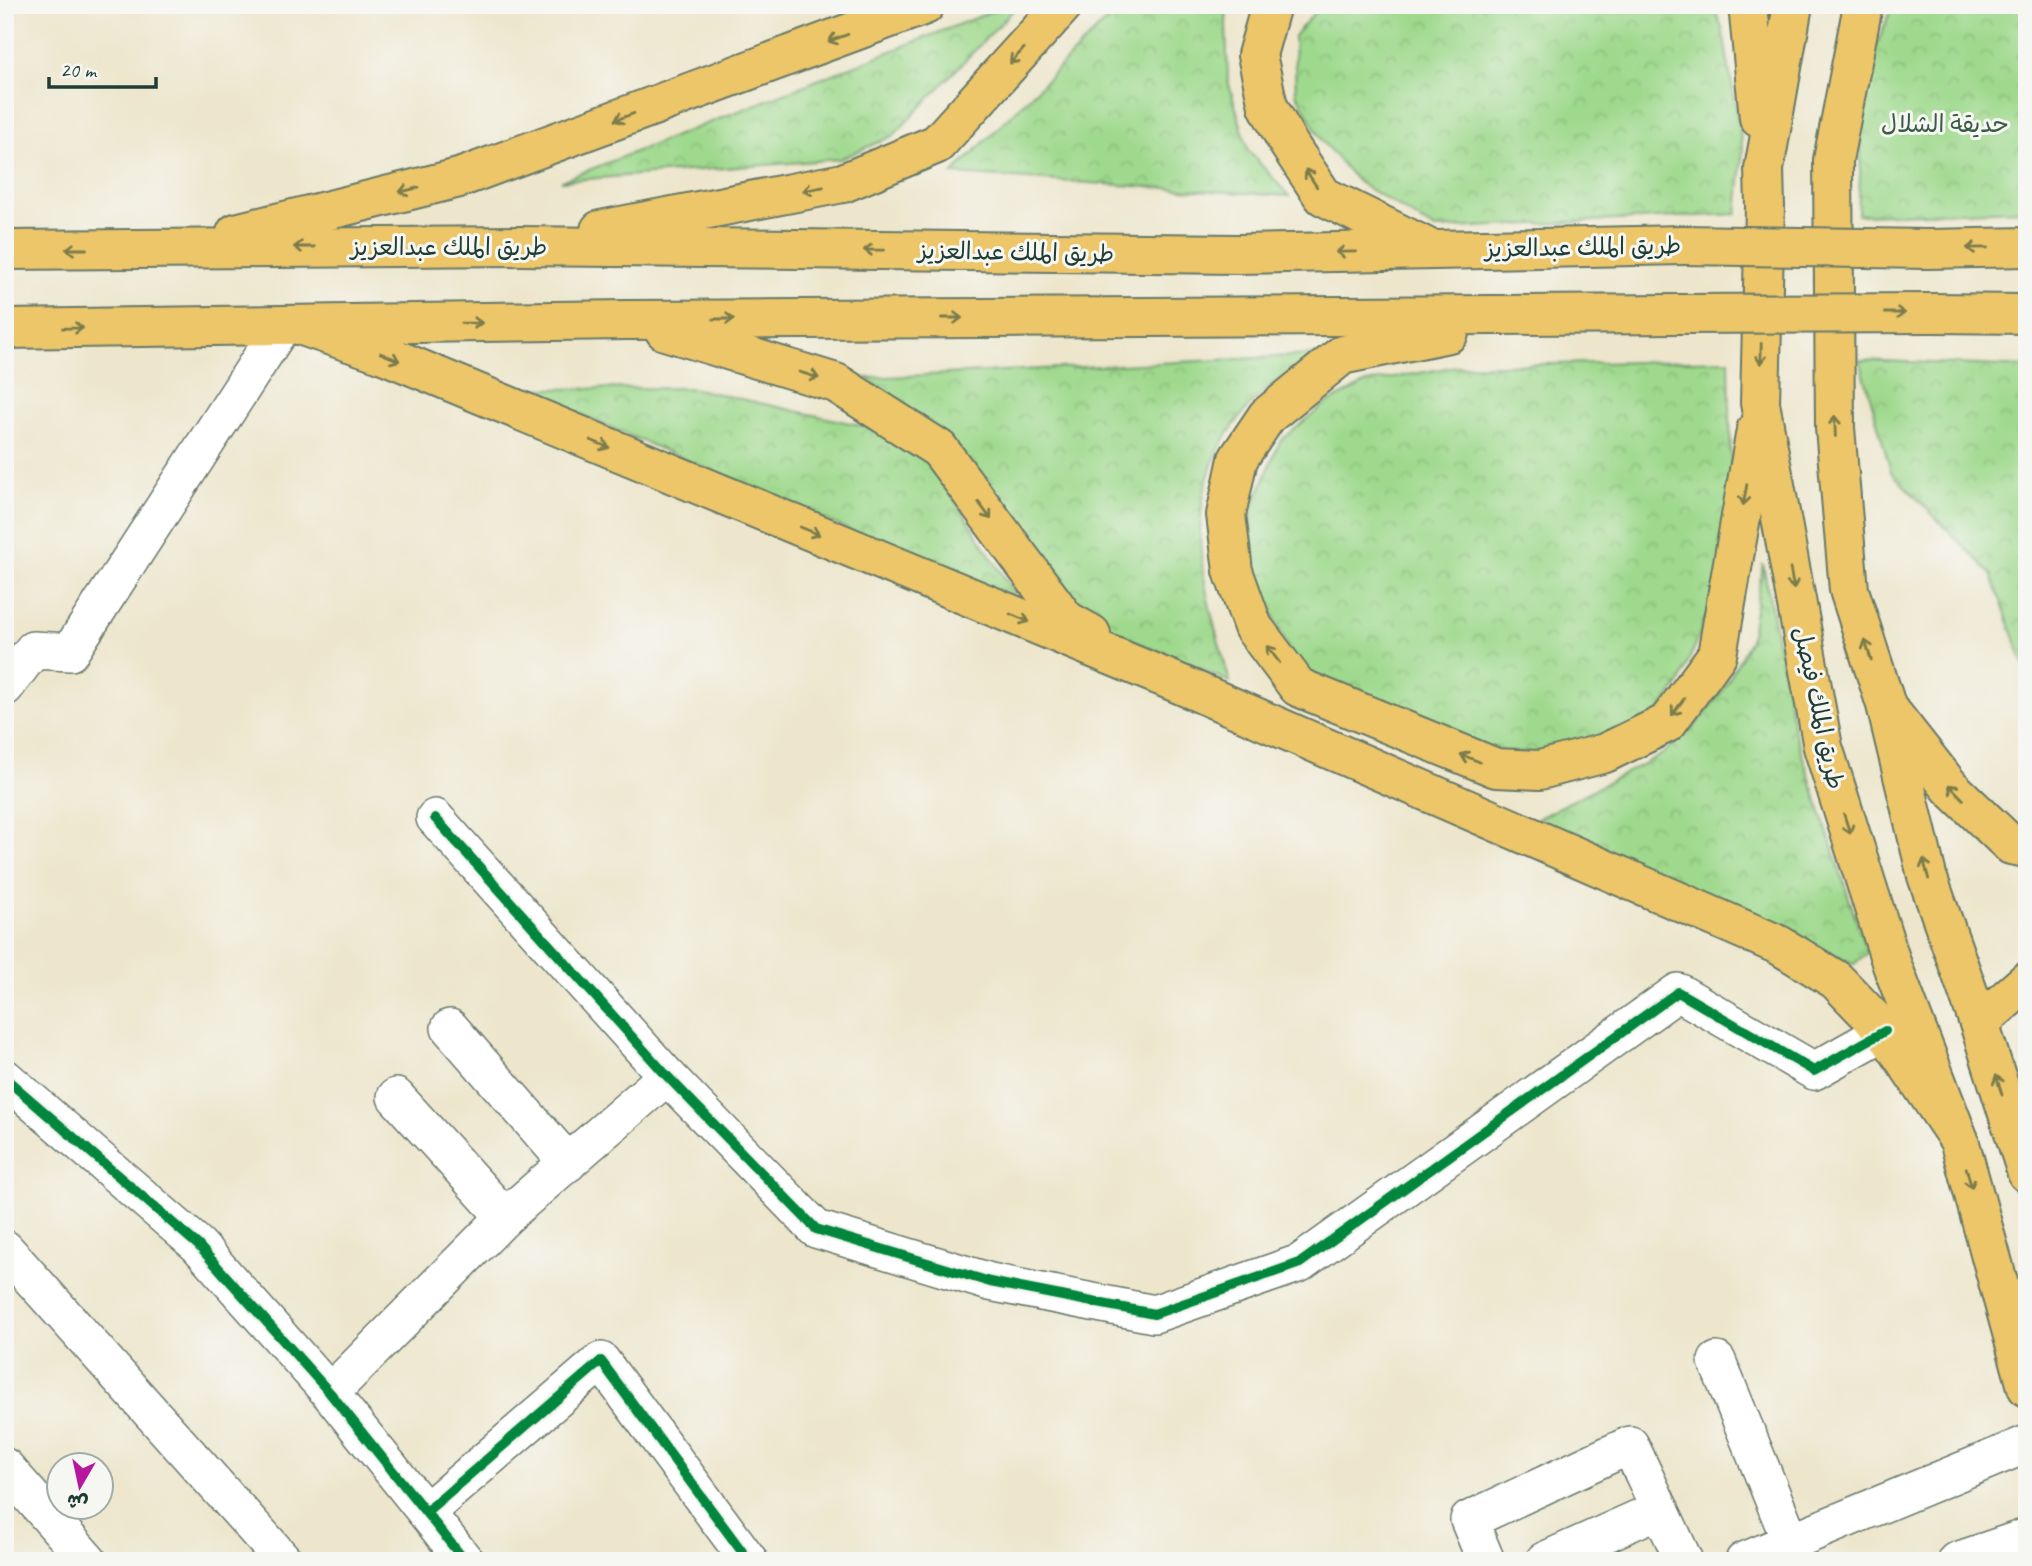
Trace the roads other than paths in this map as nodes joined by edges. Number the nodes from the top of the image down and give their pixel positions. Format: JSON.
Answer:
{"nodes":[{"id":1,"x":925,"y":5,"type":"edge"},
{"id":2,"x":1063,"y":5,"type":"edge"},
{"id":3,"x":1271,"y":5,"type":"edge"},
{"id":4,"x":1748,"y":5,"type":"edge"},
{"id":5,"x":1793,"y":5,"type":"edge"},
{"id":6,"x":1863,"y":5,"type":"edge"},
{"id":7,"x":1764,"y":169,"type":"junction"},
{"id":8,"x":519,"y":246,"type":"junction"},
{"id":9,"x":2027,"y":247,"type":"edge"},
{"id":10,"x":173,"y":248,"type":"junction"},
{"id":11,"x":1431,"y":249,"type":"junction"},
{"id":12,"x":5,"y":250,"type":"edge"},
{"id":13,"x":2027,"y":314,"type":"edge"},
{"id":14,"x":1534,"y":316,"type":"junction"},
{"id":15,"x":626,"y":320,"type":"junction"},
{"id":16,"x":292,"y":326,"type":"junction"},
{"id":17,"x":5,"y":329,"type":"edge"},
{"id":18,"x":1760,"y":403,"type":"junction"},
{"id":19,"x":1175,"y":682,"type":"junction"},
{"id":20,"x":5,"y":687,"type":"edge"},
{"id":21,"x":1886,"y":705,"type":"junction"},
{"id":22,"x":435,"y":818,"type":"dead end"},
{"id":23,"x":2027,"y":848,"type":"edge"},
{"id":24,"x":2027,"y":981,"type":"edge"},
{"id":25,"x":1979,"y":1023,"type":"junction"},
{"id":26,"x":450,"y":1028,"type":"dead end"},
{"id":27,"x":1885,"y":1031,"type":"junction"},
{"id":28,"x":667,"y":1076,"type":"junction"},
{"id":29,"x":5,"y":1078,"type":"edge"},
{"id":30,"x":396,"y":1097,"type":"dead end"},
{"id":31,"x":1959,"y":1140,"type":"junction"},
{"id":32,"x":568,"y":1163,"type":"junction"},
{"id":33,"x":2027,"y":1173,"type":"edge"},
{"id":34,"x":505,"y":1217,"type":"junction"},
{"id":35,"x":5,"y":1249,"type":"edge"},
{"id":36,"x":1717,"y":1361,"type":"dead end"},
{"id":37,"x":2027,"y":1387,"type":"edge"},
{"id":38,"x":330,"y":1393,"type":"junction"},
{"id":39,"x":2027,"y":1444,"type":"edge"},
{"id":40,"x":5,"y":1467,"type":"edge"},
{"id":41,"x":1660,"y":1509,"type":"junction"},
{"id":42,"x":426,"y":1512,"type":"junction"},
{"id":43,"x":2027,"y":1537,"type":"edge"},
{"id":44,"x":1791,"y":1542,"type":"junction"},
{"id":45,"x":88,"y":1561,"type":"edge"},
{"id":46,"x":284,"y":1561,"type":"edge"},
{"id":47,"x":465,"y":1561,"type":"edge"},
{"id":48,"x":749,"y":1561,"type":"edge"},
{"id":49,"x":1486,"y":1561,"type":"edge"},
{"id":50,"x":1544,"y":1561,"type":"edge"},
{"id":51,"x":1684,"y":1561,"type":"edge"},
{"id":52,"x":1745,"y":1561,"type":"edge"},
{"id":53,"x":1956,"y":1561,"type":"edge"}],
"edges":[{"from":1,"to":10,"type":"highway","one_way":true},
{"from":2,"to":8,"type":"highway","one_way":true},
{"from":11,"to":3,"type":"highway","one_way":true},
{"from":4,"to":7,"type":"highway"},
{"from":5,"to":7,"type":"highway","name":"طريق الملك فيصل"},
{"from":21,"to":6,"type":"highway","one_way":true},
{"from":7,"to":18,"type":"highway","name":"طريق الملك فيصل","one_way":true},
{"from":8,"to":10,"type":"highway","name":"طريق الملك عبدالعزيز","one_way":true},
{"from":11,"to":8,"type":"highway","name":"طريق الملك عبدالعزيز","one_way":true},
{"from":9,"to":11,"type":"highway","name":"طريق الملك عبدالعزيز","one_way":true,"bridge":true},
{"from":10,"to":12,"type":"highway","name":"طريق الملك عبدالعزيز","one_way":true},
{"from":14,"to":13,"type":"highway","one_way":true,"bridge":true},
{"from":15,"to":14,"type":"highway","one_way":true},
{"from":18,"to":14,"type":"highway","one_way":true},
{"from":16,"to":15,"type":"highway","one_way":true},
{"from":15,"to":19,"type":"highway","one_way":true},
{"from":17,"to":16,"type":"highway","one_way":true},
{"from":16,"to":19,"type":"highway","one_way":true},
{"from":16,"to":20,"type":"street"},
{"from":18,"to":31,"type":"highway","name":"طريق الملك فيصل","one_way":true},
{"from":19,"to":27,"type":"highway"},
{"from":23,"to":21,"type":"highway","one_way":true},
{"from":25,"to":21,"type":"highway","one_way":true},
{"from":22,"to":28,"type":"street"},
{"from":24,"to":25,"type":"highway"},
{"from":33,"to":25,"type":"highway","one_way":true},
{"from":26,"to":32,"type":"street"},
{"from":27,"to":28,"type":"street"},
{"from":27,"to":31,"type":"highway"},
{"from":28,"to":32,"type":"street"},
{"from":29,"to":38,"type":"street"},
{"from":30,"to":34,"type":"street"},
{"from":31,"to":37,"type":"highway","name":"طريق الملك فيصل","one_way":true},
{"from":32,"to":34,"type":"street"},
{"from":34,"to":38,"type":"street"},
{"from":35,"to":46,"type":"street"},
{"from":36,"to":44,"type":"street"},
{"from":38,"to":42,"type":"street"},
{"from":39,"to":44,"type":"street"},
{"from":40,"to":45,"type":"street"},
{"from":41,"to":49,"type":"street"},
{"from":41,"to":50,"type":"street"},
{"from":41,"to":51,"type":"street"},
{"from":42,"to":47,"type":"street"},
{"from":42,"to":48,"type":"street"},
{"from":43,"to":53,"type":"street"},
{"from":44,"to":52,"type":"street"}]}
